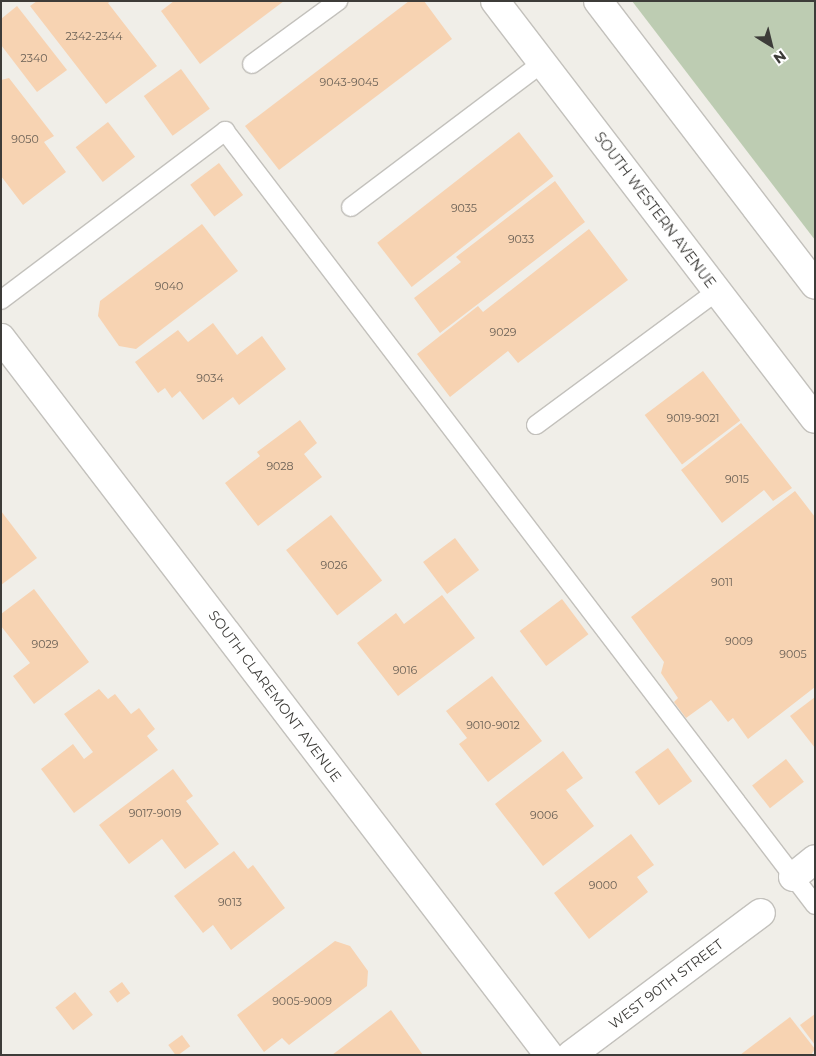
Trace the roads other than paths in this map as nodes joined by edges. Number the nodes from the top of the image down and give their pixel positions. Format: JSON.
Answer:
{"nodes":[{"id":1,"x":338,"y":1,"type":"edge"},
{"id":2,"x":495,"y":1,"type":"edge"},
{"id":3,"x":598,"y":1,"type":"edge"},
{"id":4,"x":542,"y":63,"type":"junction"},
{"id":5,"x":252,"y":64,"type":"dead end"},
{"id":6,"x":351,"y":206,"type":"dead end"},
{"id":7,"x":815,"y":285,"type":"edge"},
{"id":8,"x":717,"y":292,"type":"junction"},
{"id":9,"x":1,"y":300,"type":"edge"},
{"id":10,"x":1,"y":338,"type":"edge"},
{"id":11,"x":815,"y":420,"type":"edge"},
{"id":12,"x":536,"y":425,"type":"dead end"},
{"id":13,"x":815,"y":859,"type":"edge"},
{"id":14,"x":793,"y":877,"type":"junction"},
{"id":15,"x":815,"y":905,"type":"edge"},
{"id":16,"x":761,"y":913,"type":"dead end"},
{"id":17,"x":549,"y":1055,"type":"edge"},
{"id":18,"x":570,"y":1055,"type":"edge"}],
"edges":[{"from":1,"to":5,"type":"lane"},
{"from":2,"to":4,"type":"street","name":"SOUTH WESTERN AVENUE"},
{"from":3,"to":7,"type":"street"},
{"from":4,"to":6,"type":"lane"},
{"from":4,"to":8,"type":"street","name":"SOUTH WESTERN AVENUE"},
{"from":8,"to":11,"type":"street","name":"SOUTH WESTERN AVENUE"},
{"from":8,"to":12,"type":"lane"},
{"from":9,"to":14,"type":"lane"},
{"from":10,"to":17,"type":"street","name":"SOUTH CLAREMONT AVENUE"},
{"from":13,"to":14,"type":"street"},
{"from":14,"to":15,"type":"lane"},
{"from":16,"to":18,"type":"street","name":"WEST 90TH STREET"}]}
